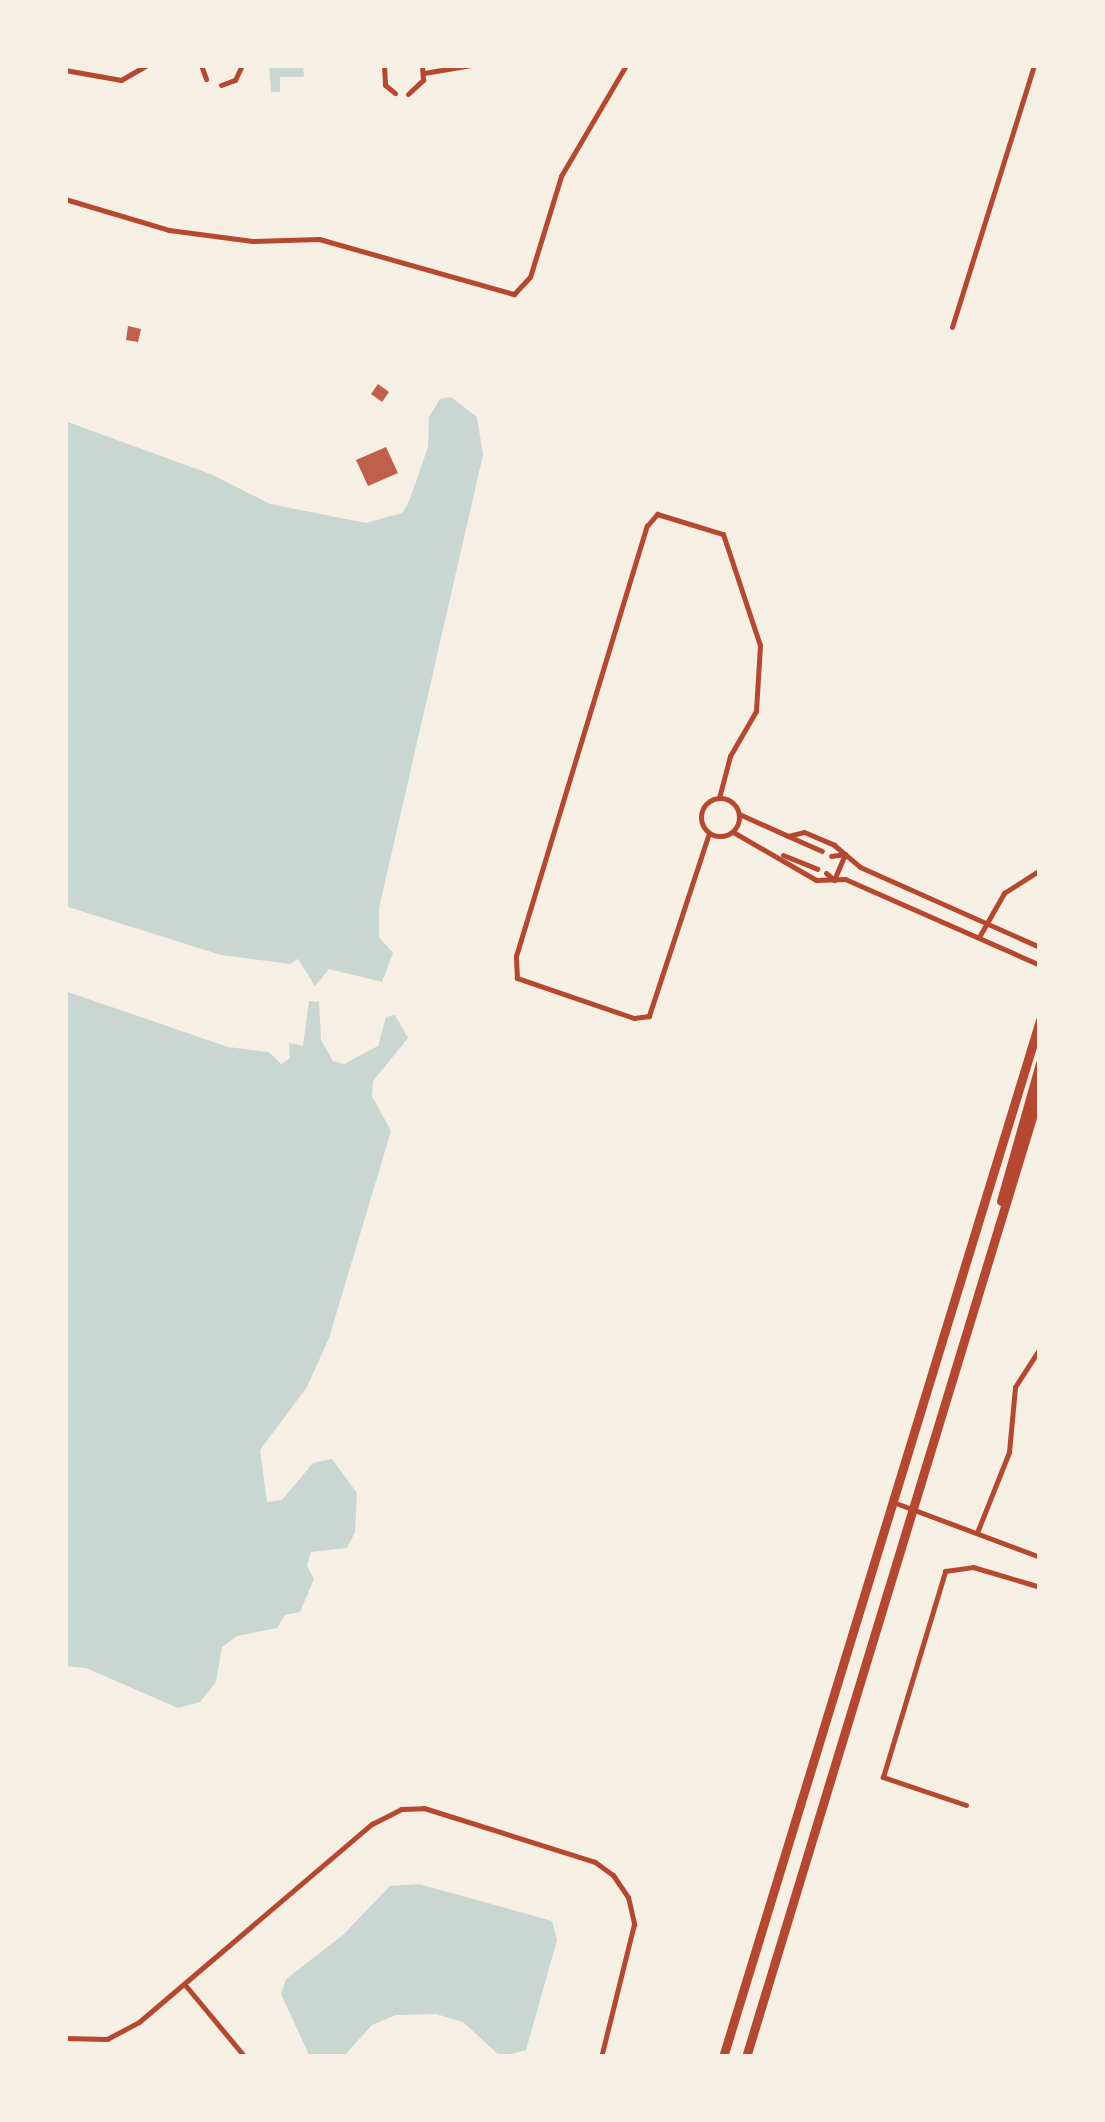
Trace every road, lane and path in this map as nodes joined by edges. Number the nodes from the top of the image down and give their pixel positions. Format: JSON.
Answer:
{"nodes":[{"id":1,"x":147,"y":65,"type":"edge"},
{"id":2,"x":201,"y":65,"type":"edge"},
{"id":3,"x":242,"y":65,"type":"edge"},
{"id":4,"x":384,"y":65,"type":"edge"},
{"id":5,"x":471,"y":65,"type":"edge"},
{"id":6,"x":626,"y":65,"type":"edge"},
{"id":7,"x":1034,"y":65,"type":"edge"},
{"id":8,"x":423,"y":69,"type":"edge"},
{"id":9,"x":65,"y":70,"type":"edge"},
{"id":10,"x":206,"y":79,"type":"dead end"},
{"id":11,"x":221,"y":85,"type":"dead end"},
{"id":12,"x":395,"y":93,"type":"dead end"},
{"id":13,"x":408,"y":94,"type":"dead end"},
{"id":14,"x":65,"y":198,"type":"edge"},
{"id":15,"x":952,"y":326,"type":"dead end"},
{"id":16,"x":718,"y":798,"type":"junction"},
{"id":17,"x":739,"y":814,"type":"junction"},
{"id":18,"x":733,"y":832,"type":"junction"},
{"id":19,"x":709,"y":833,"type":"junction"},
{"id":20,"x":788,"y":836,"type":"junction"},
{"id":21,"x":822,"y":851,"type":"dead end"},
{"id":22,"x":781,"y":853,"type":"junction"},
{"id":23,"x":844,"y":854,"type":"junction"},
{"id":24,"x":831,"y":856,"type":"dead end"},
{"id":25,"x":816,"y":869,"type":"dead end"},
{"id":26,"x":1040,"y":870,"type":"edge"},
{"id":27,"x":826,"y":872,"type":"dead end"},
{"id":28,"x":834,"y":880,"type":"junction"},
{"id":29,"x":985,"y":923,"type":"junction"},
{"id":30,"x":978,"y":937,"type":"junction"},
{"id":31,"x":1040,"y":947,"type":"edge"},
{"id":32,"x":1040,"y":965,"type":"edge"},
{"id":33,"x":1040,"y":1020,"type":"edge"},
{"id":34,"x":1040,"y":1063,"type":"edge"},
{"id":35,"x":1040,"y":1092,"type":"edge"},
{"id":36,"x":995,"y":1238,"type":"junction"},
{"id":37,"x":1040,"y":1348,"type":"edge"},
{"id":38,"x":892,"y":1501,"type":"junction"},
{"id":39,"x":913,"y":1507,"type":"junction"},
{"id":40,"x":978,"y":1530,"type":"junction"},
{"id":41,"x":1040,"y":1558,"type":"edge"},
{"id":42,"x":1040,"y":1587,"type":"edge"},
{"id":43,"x":966,"y":1806,"type":"dead end"},
{"id":44,"x":186,"y":1985,"type":"junction"},
{"id":45,"x":65,"y":2038,"type":"edge"},
{"id":46,"x":244,"y":2057,"type":"edge"},
{"id":47,"x":601,"y":2057,"type":"edge"},
{"id":48,"x":723,"y":2057,"type":"edge"},
{"id":49,"x":746,"y":2057,"type":"edge"}],
"edges":[{"from":1,"to":9,"type":"street"},
{"from":2,"to":10,"type":"street"},
{"from":3,"to":11,"type":"street"},
{"from":4,"to":12,"type":"street"},
{"from":5,"to":8,"type":"street"},
{"from":6,"to":14,"type":"street"},
{"from":7,"to":15,"type":"street"},
{"from":8,"to":13,"type":"street"},
{"from":16,"to":17,"type":"street"},
{"from":16,"to":19,"type":"street"},
{"from":16,"to":19,"type":"street"},
{"from":17,"to":18,"type":"street"},
{"from":17,"to":20,"type":"street"},
{"from":18,"to":19,"type":"street"},
{"from":18,"to":22,"type":"street"},
{"from":20,"to":21,"type":"street"},
{"from":20,"to":23,"type":"street"},
{"from":22,"to":25,"type":"street"},
{"from":22,"to":28,"type":"street"},
{"from":23,"to":24,"type":"street"},
{"from":23,"to":28,"type":"street"},
{"from":23,"to":29,"type":"street"},
{"from":26,"to":29,"type":"street"},
{"from":27,"to":28,"type":"street"},
{"from":28,"to":30,"type":"street"},
{"from":29,"to":30,"type":"street"},
{"from":29,"to":31,"type":"street"},
{"from":30,"to":32,"type":"street"},
{"from":33,"to":38,"type":"main road"},
{"from":34,"to":36,"type":"main road"},
{"from":35,"to":36,"type":"main road"},
{"from":36,"to":39,"type":"main road"},
{"from":37,"to":40,"type":"street"},
{"from":38,"to":39,"type":"street"},
{"from":38,"to":48,"type":"main road"},
{"from":39,"to":40,"type":"street"},
{"from":39,"to":49,"type":"main road"},
{"from":40,"to":41,"type":"street"},
{"from":42,"to":43,"type":"street"},
{"from":44,"to":45,"type":"street"},
{"from":44,"to":46,"type":"street"},
{"from":44,"to":47,"type":"street"}]}
